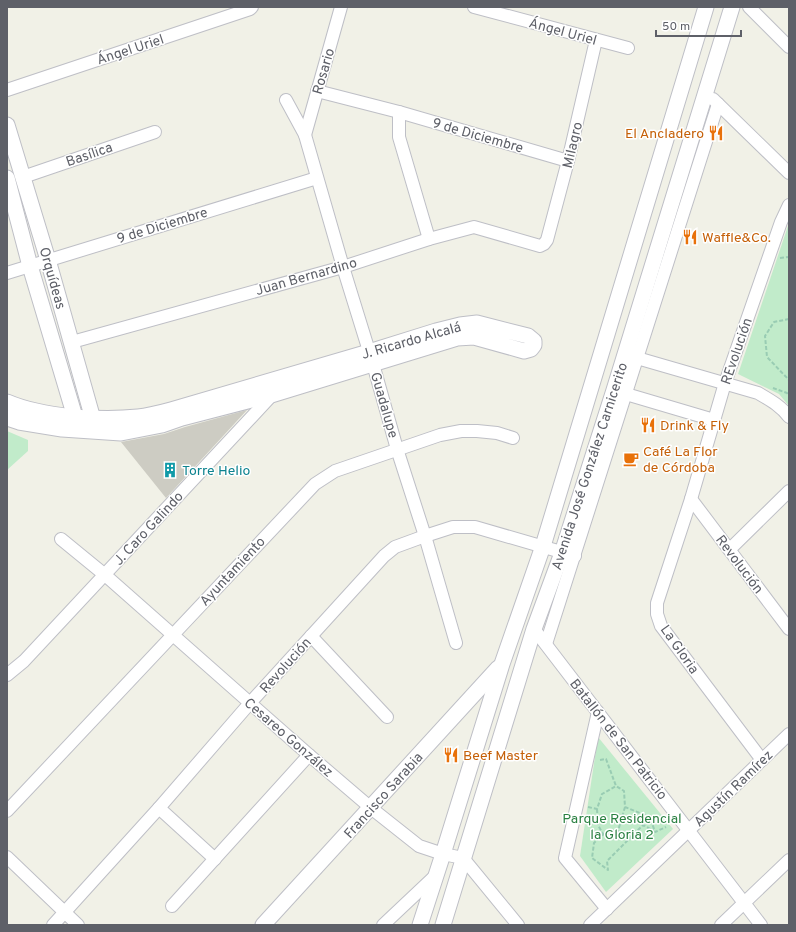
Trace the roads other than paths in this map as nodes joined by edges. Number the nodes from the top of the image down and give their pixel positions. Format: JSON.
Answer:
{"nodes":[{"id":1,"x":252,"y":7,"type":"edge"},
{"id":2,"x":341,"y":7,"type":"edge"},
{"id":3,"x":474,"y":7,"type":"edge"},
{"id":4,"x":706,"y":7,"type":"edge"},
{"id":5,"x":732,"y":7,"type":"edge"},
{"id":6,"x":749,"y":7,"type":"edge"},
{"id":7,"x":596,"y":40,"type":"junction"},
{"id":8,"x":789,"y":47,"type":"edge"},
{"id":9,"x":628,"y":48,"type":"dead end"},
{"id":10,"x":7,"y":90,"type":"edge"},
{"id":11,"x":318,"y":91,"type":"junction"},
{"id":12,"x":706,"y":93,"type":"junction"},
{"id":13,"x":286,"y":100,"type":"dead end"},
{"id":14,"x":718,"y":104,"type":"junction"},
{"id":15,"x":399,"y":112,"type":"junction"},
{"id":16,"x":7,"y":125,"type":"edge"},
{"id":17,"x":155,"y":132,"type":"dead end"},
{"id":18,"x":305,"y":134,"type":"junction"},
{"id":19,"x":568,"y":161,"type":"junction"},
{"id":20,"x":789,"y":173,"type":"edge"},
{"id":21,"x":23,"y":177,"type":"junction"},
{"id":22,"x":317,"y":178,"type":"junction"},
{"id":23,"x":7,"y":181,"type":"edge"},
{"id":24,"x":789,"y":205,"type":"edge"},
{"id":25,"x":429,"y":239,"type":"junction"},
{"id":26,"x":540,"y":246,"type":"joint"},
{"id":27,"x":48,"y":260,"type":"junction"},
{"id":28,"x":30,"y":266,"type":"junction"},
{"id":29,"x":343,"y":267,"type":"junction"},
{"id":30,"x":7,"y":273,"type":"edge"},
{"id":31,"x":72,"y":342,"type":"junction"},
{"id":32,"x":628,"y":345,"type":"junction"},
{"id":33,"x":371,"y":358,"type":"junction"},
{"id":34,"x":637,"y":358,"type":"junction"},
{"id":35,"x":285,"y":377,"type":"junction"},
{"id":36,"x":725,"y":383,"type":"junction"},
{"id":37,"x":626,"y":394,"type":"junction"},
{"id":38,"x":272,"y":396,"type":"junction"},
{"id":39,"x":7,"y":402,"type":"edge"},
{"id":40,"x":7,"y":418,"type":"edge"},
{"id":41,"x":789,"y":418,"type":"edge"},
{"id":42,"x":714,"y":420,"type":"junction"},
{"id":43,"x":76,"y":424,"type":"junction"},
{"id":44,"x":94,"y":426,"type":"junction"},
{"id":45,"x":512,"y":438,"type":"dead end"},
{"id":46,"x":397,"y":448,"type":"junction"},
{"id":47,"x":789,"y":491,"type":"edge"},
{"id":48,"x":691,"y":500,"type":"junction"},
{"id":49,"x":425,"y":536,"type":"junction"},
{"id":50,"x":61,"y":539,"type":"dead end"},
{"id":51,"x":543,"y":546,"type":"junction"},
{"id":52,"x":730,"y":549,"type":"junction"},
{"id":53,"x":569,"y":554,"type":"junction"},
{"id":54,"x":105,"y":575,"type":"junction"},
{"id":55,"x":787,"y":622,"type":"edge"},
{"id":56,"x":534,"y":629,"type":"junction"},
{"id":57,"x":171,"y":635,"type":"junction"},
{"id":58,"x":311,"y":636,"type":"junction"},
{"id":59,"x":456,"y":643,"type":"dead end"},
{"id":60,"x":546,"y":644,"type":"junction"},
{"id":61,"x":502,"y":664,"type":"junction"},
{"id":62,"x":7,"y":675,"type":"edge"},
{"id":63,"x":250,"y":703,"type":"junction"},
{"id":64,"x":598,"y":712,"type":"junction"},
{"id":65,"x":387,"y":717,"type":"dead end"},
{"id":66,"x":789,"y":734,"type":"edge"},
{"id":67,"x":310,"y":755,"type":"junction"},
{"id":68,"x":762,"y":760,"type":"junction"},
{"id":69,"x":159,"y":808,"type":"junction"},
{"id":70,"x":371,"y":808,"type":"junction"},
{"id":71,"x":7,"y":811,"type":"edge"},
{"id":72,"x":690,"y":831,"type":"junction"},
{"id":73,"x":443,"y":854,"type":"junction"},
{"id":74,"x":7,"y":857,"type":"edge"},
{"id":75,"x":463,"y":858,"type":"junction"},
{"id":76,"x":215,"y":859,"type":"junction"},
{"id":77,"x":789,"y":860,"type":"edge"},
{"id":78,"x":436,"y":875,"type":"junction"},
{"id":79,"x":744,"y":903,"type":"junction"},
{"id":80,"x":172,"y":906,"type":"dead end"},
{"id":81,"x":608,"y":909,"type":"junction"},
{"id":82,"x":65,"y":913,"type":"junction"},
{"id":83,"x":53,"y":925,"type":"edge"},
{"id":84,"x":78,"y":925,"type":"edge"},
{"id":85,"x":263,"y":925,"type":"edge"},
{"id":86,"x":383,"y":925,"type":"edge"},
{"id":87,"x":420,"y":925,"type":"edge"},
{"id":88,"x":443,"y":925,"type":"edge"},
{"id":89,"x":518,"y":925,"type":"edge"},
{"id":90,"x":590,"y":925,"type":"edge"},
{"id":91,"x":721,"y":925,"type":"edge"},
{"id":92,"x":761,"y":925,"type":"edge"}],
"edges":[{"from":1,"to":10,"type":"street","name":"Ángel Uriel"},
{"from":2,"to":11,"type":"street","name":"Rosario"},
{"from":3,"to":7,"type":"street","name":"Ángel Uriel"},
{"from":4,"to":51,"type":"street","name":"Avenida José González Carnicerito"},
{"from":5,"to":12,"type":"street","name":"Avenida José González Carnicerito"},
{"from":6,"to":8,"type":"street"},
{"from":7,"to":9,"type":"street","name":"Ángel Uriel"},
{"from":7,"to":19,"type":"street","name":"Milagro"},
{"from":11,"to":15,"type":"street","name":"9 de Diciembre"},
{"from":11,"to":18,"type":"street","name":"Rosario"},
{"from":12,"to":14,"type":"street"},
{"from":12,"to":32,"type":"street","name":"Avenida José González Carnicerito"},
{"from":13,"to":18,"type":"street","name":"Guadalupe"},
{"from":14,"to":20,"type":"street"},
{"from":14,"to":34,"type":"street"},
{"from":15,"to":19,"type":"street","name":"9 de Diciembre"},
{"from":15,"to":25,"type":"street"},
{"from":16,"to":21,"type":"street","name":"Orquídeas"},
{"from":17,"to":21,"type":"street","name":"Basílica"},
{"from":18,"to":22,"type":"street","name":"Guadalupe"},
{"from":19,"to":26,"type":"street","name":"Milagro"},
{"from":21,"to":27,"type":"street","name":"Orquídeas"},
{"from":22,"to":27,"type":"street","name":"9 de Diciembre"},
{"from":22,"to":29,"type":"street","name":"Guadalupe"},
{"from":23,"to":28,"type":"street","name":"Orquídeas"},
{"from":24,"to":36,"type":"street","name":"REvolución"},
{"from":25,"to":26,"type":"street","name":"Juan Bernardino"},
{"from":25,"to":29,"type":"street","name":"Juan Bernardino"},
{"from":27,"to":28,"type":"street","name":"9 de Diciembre"},
{"from":27,"to":31,"type":"street","name":"Orquídeas"},
{"from":28,"to":30,"type":"street","name":"9 de Diciembre"},
{"from":28,"to":43,"type":"street","name":"Orquídeas"},
{"from":29,"to":31,"type":"street","name":"Juan Bernardino"},
{"from":29,"to":33,"type":"street","name":"Guadalupe"},
{"from":31,"to":44,"type":"street","name":"Orquídeas"},
{"from":32,"to":34,"type":"street"},
{"from":32,"to":53,"type":"street","name":"Avenida José González Carnicerito"},
{"from":33,"to":33,"type":"street","name":"J. Ricardo Alcalá"},
{"from":33,"to":35,"type":"street","name":"J. Ricardo Alcalá"},
{"from":33,"to":38,"type":"street","name":"J. Ricardo Alcalá"},
{"from":33,"to":46,"type":"street","name":"Guadalupe"},
{"from":34,"to":36,"type":"street"},
{"from":34,"to":37,"type":"street"},
{"from":35,"to":38,"type":"street","name":"J. Caro Galindo"},
{"from":35,"to":44,"type":"street","name":"J. Ricardo Alcalá"},
{"from":36,"to":41,"type":"street"},
{"from":36,"to":42,"type":"street","name":"REvolución"},
{"from":37,"to":42,"type":"street"},
{"from":37,"to":53,"type":"street"},
{"from":38,"to":44,"type":"street","name":"J. Ricardo Alcalá"},
{"from":38,"to":54,"type":"street","name":"J. Caro Galindo"},
{"from":39,"to":43,"type":"street","name":"J. Ricardo Alcalá"},
{"from":40,"to":43,"type":"street","name":"J. Ricardo Alcalá"},
{"from":42,"to":48,"type":"street","name":"REvolución"},
{"from":43,"to":44,"type":"street","name":"J. Ricardo Alcalá"},
{"from":45,"to":46,"type":"street","name":"Ayuntamiento"},
{"from":46,"to":49,"type":"street","name":"Guadalupe"},
{"from":46,"to":57,"type":"street","name":"Ayuntamiento"},
{"from":47,"to":52,"type":"street"},
{"from":48,"to":52,"type":"street","name":"Revolución"},
{"from":48,"to":68,"type":"street","name":"La Gloria"},
{"from":49,"to":51,"type":"street","name":"Revolución"},
{"from":49,"to":58,"type":"street","name":"Revolución"},
{"from":49,"to":59,"type":"street","name":"Guadalupe"},
{"from":50,"to":54,"type":"street","name":"Cesareo González"},
{"from":51,"to":53,"type":"street","name":"Revolución"},
{"from":51,"to":61,"type":"street","name":"Avenida José González Carnicerito"},
{"from":52,"to":55,"type":"street","name":"Revolución"},
{"from":53,"to":56,"type":"street","name":"Avenida José González Carnicerito"},
{"from":53,"to":60,"type":"street"},
{"from":54,"to":57,"type":"street","name":"Cesareo González"},
{"from":54,"to":62,"type":"street","name":"J. Caro Galindo"},
{"from":56,"to":60,"type":"street","name":"Batallón de San Patricio"},
{"from":56,"to":75,"type":"street","name":"Avenida José González Carnicerito"},
{"from":57,"to":63,"type":"street","name":"Cesareo González"},
{"from":57,"to":71,"type":"street","name":"Ayuntamiento"},
{"from":58,"to":63,"type":"street","name":"Revolución"},
{"from":58,"to":65,"type":"street"},
{"from":60,"to":64,"type":"street","name":"Batallón de San Patricio"},
{"from":61,"to":70,"type":"street","name":"Francisco Sarabia"},
{"from":61,"to":73,"type":"street","name":"Avenida José González Carnicerito"},
{"from":63,"to":67,"type":"street","name":"Cesareo González"},
{"from":63,"to":69,"type":"street","name":"Revolución"},
{"from":64,"to":72,"type":"street","name":"Batallón de San Patricio"},
{"from":64,"to":81,"type":"street"},
{"from":66,"to":68,"type":"street","name":"Agustín Ramírez"},
{"from":67,"to":70,"type":"street","name":"Cesareo González"},
{"from":67,"to":76,"type":"street"},
{"from":68,"to":72,"type":"street","name":"Agustín Ramírez"},
{"from":69,"to":76,"type":"street"},
{"from":69,"to":82,"type":"street","name":"Revolución"},
{"from":70,"to":73,"type":"street","name":"Cesareo González"},
{"from":70,"to":85,"type":"street","name":"Francisco Sarabia"},
{"from":72,"to":79,"type":"street","name":"Batallón de San Patricio"},
{"from":72,"to":81,"type":"street","name":"Agustín Ramírez"},
{"from":73,"to":75,"type":"street","name":"Cesareo González"},
{"from":73,"to":78,"type":"street","name":"Avenida José González Carnicerito"},
{"from":74,"to":82,"type":"street"},
{"from":75,"to":88,"type":"street","name":"Avenida José González Carnicerito"},
{"from":75,"to":89,"type":"street"},
{"from":76,"to":80,"type":"street"},
{"from":77,"to":79,"type":"street"},
{"from":78,"to":86,"type":"street"},
{"from":78,"to":87,"type":"street","name":"Avenida José González Carnicerito"},
{"from":79,"to":91,"type":"street"},
{"from":79,"to":92,"type":"street","name":"Batallón de San Patricio"},
{"from":81,"to":90,"type":"street","name":"Agustín Ramírez"},
{"from":82,"to":83,"type":"street","name":"Revolución"},
{"from":82,"to":84,"type":"street"}]}
